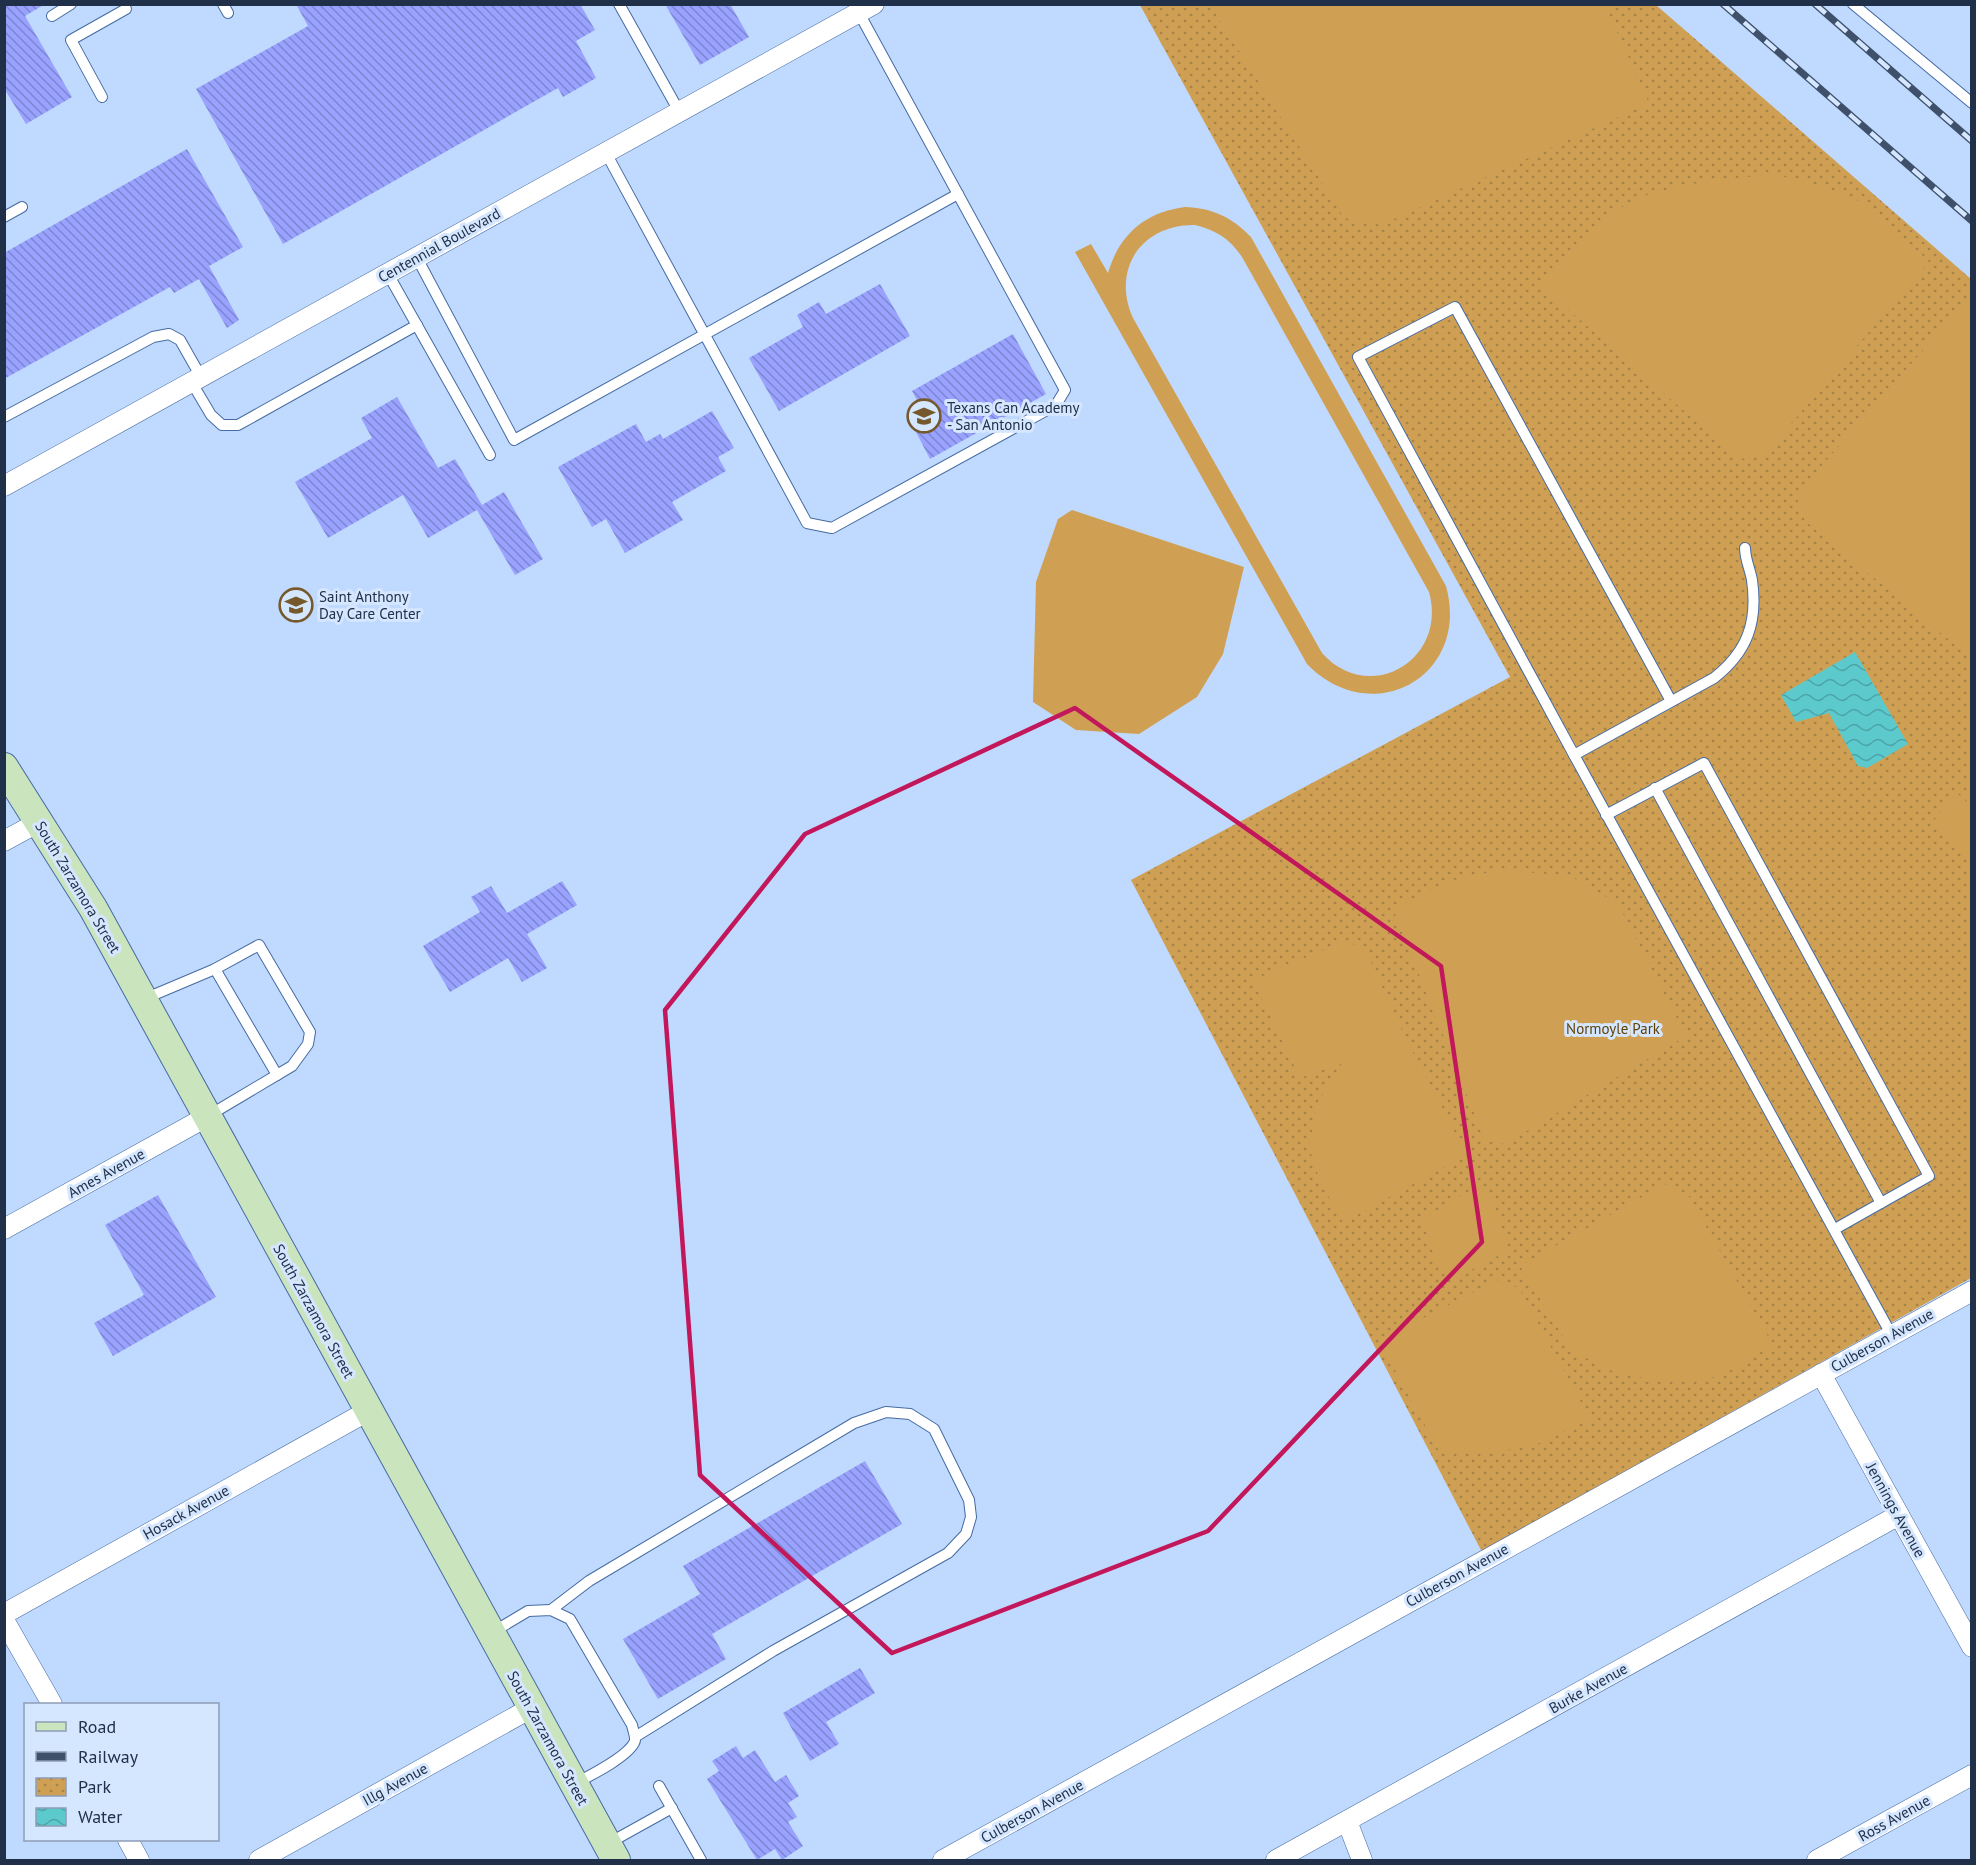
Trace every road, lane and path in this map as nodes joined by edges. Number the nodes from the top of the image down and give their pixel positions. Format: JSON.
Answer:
{"nodes":[{"id":1,"x":71,"y":4,"type":"edge"},
{"id":2,"x":619,"y":4,"type":"edge"},
{"id":3,"x":1853,"y":4,"type":"edge"},
{"id":4,"x":128,"y":6,"type":"edge"},
{"id":5,"x":867,"y":9,"type":"edge"},
{"id":6,"x":52,"y":16,"type":"dead end"},
{"id":7,"x":102,"y":97,"type":"dead end"},
{"id":8,"x":1971,"y":103,"type":"edge"},
{"id":9,"x":680,"y":112,"type":"junction"},
{"id":10,"x":606,"y":153,"type":"junction"},
{"id":11,"x":958,"y":194,"type":"junction"},
{"id":12,"x":22,"y":207,"type":"dead end"},
{"id":13,"x":4,"y":217,"type":"edge"},
{"id":14,"x":417,"y":258,"type":"junction"},
{"id":15,"x":388,"y":274,"type":"junction"},
{"id":16,"x":417,"y":325,"type":"junction"},
{"id":17,"x":704,"y":334,"type":"junction"},
{"id":18,"x":196,"y":380,"type":"junction"},
{"id":19,"x":4,"y":417,"type":"edge"},
{"id":20,"x":490,"y":455,"type":"dead end"},
{"id":21,"x":4,"y":486,"type":"edge"},
{"id":22,"x":1745,"y":548,"type":"dead end"},
{"id":23,"x":1671,"y":701,"type":"junction"},
{"id":24,"x":1574,"y":755,"type":"junction"},
{"id":25,"x":4,"y":767,"type":"edge"},
{"id":26,"x":1655,"y":788,"type":"junction"},
{"id":27,"x":1606,"y":815,"type":"junction"},
{"id":28,"x":39,"y":822,"type":"junction"},
{"id":29,"x":4,"y":841,"type":"edge"},
{"id":30,"x":215,"y":969,"type":"junction"},
{"id":31,"x":143,"y":999,"type":"junction"},
{"id":32,"x":276,"y":1075,"type":"junction"},
{"id":33,"x":208,"y":1116,"type":"junction"},
{"id":34,"x":1881,"y":1203,"type":"junction"},
{"id":35,"x":4,"y":1229,"type":"edge"},
{"id":36,"x":1835,"y":1229,"type":"junction"},
{"id":37,"x":1971,"y":1291,"type":"edge"},
{"id":38,"x":1891,"y":1334,"type":"junction"},
{"id":39,"x":1821,"y":1374,"type":"junction"},
{"id":40,"x":368,"y":1411,"type":"junction"},
{"id":41,"x":1899,"y":1515,"type":"junction"},
{"id":42,"x":551,"y":1610,"type":"junction"},
{"id":43,"x":4,"y":1614,"type":"edge"},
{"id":44,"x":4,"y":1620,"type":"edge"},
{"id":45,"x":490,"y":1633,"type":"junction"},
{"id":46,"x":1971,"y":1647,"type":"edge"},
{"id":47,"x":51,"y":1703,"type":"edge"},
{"id":48,"x":531,"y":1708,"type":"junction"},
{"id":49,"x":635,"y":1737,"type":"junction"},
{"id":50,"x":1971,"y":1775,"type":"edge"},
{"id":51,"x":574,"y":1785,"type":"junction"},
{"id":52,"x":659,"y":1786,"type":"dead end"},
{"id":53,"x":672,"y":1808,"type":"junction"},
{"id":54,"x":1347,"y":1821,"type":"junction"},
{"id":55,"x":129,"y":1841,"type":"edge"},
{"id":56,"x":609,"y":1855,"type":"edge"},
{"id":57,"x":139,"y":1860,"type":"edge"},
{"id":58,"x":259,"y":1860,"type":"edge"},
{"id":59,"x":701,"y":1860,"type":"edge"},
{"id":60,"x":943,"y":1860,"type":"edge"},
{"id":61,"x":1276,"y":1860,"type":"edge"},
{"id":62,"x":1362,"y":1860,"type":"edge"},
{"id":63,"x":1817,"y":1860,"type":"edge"}],
"edges":[{"from":1,"to":6,"type":"lane"},
{"from":2,"to":9,"type":"lane"},
{"from":3,"to":8,"type":"lane"},
{"from":4,"to":7,"type":"lane"},
{"from":5,"to":9,"type":"street","name":"Centennial Boulevard"},
{"from":5,"to":11,"type":"lane"},
{"from":9,"to":10,"type":"street","name":"Centennial Boulevard"},
{"from":10,"to":14,"type":"street","name":"Centennial Boulevard"},
{"from":10,"to":17,"type":"lane"},
{"from":11,"to":17,"type":"lane"},
{"from":11,"to":17,"type":"lane"},
{"from":12,"to":13,"type":"lane"},
{"from":14,"to":15,"type":"street","name":"Centennial Boulevard"},
{"from":14,"to":17,"type":"lane"},
{"from":15,"to":16,"type":"lane"},
{"from":15,"to":18,"type":"street","name":"Centennial Boulevard"},
{"from":16,"to":18,"type":"lane"},
{"from":16,"to":20,"type":"lane"},
{"from":18,"to":19,"type":"lane"},
{"from":18,"to":21,"type":"street","name":"Centennial Boulevard"},
{"from":22,"to":23,"type":"lane"},
{"from":23,"to":24,"type":"lane"},
{"from":23,"to":24,"type":"lane"},
{"from":24,"to":27,"type":"lane"},
{"from":25,"to":28,"type":"main road","name":"South Zarzamora Street"},
{"from":26,"to":27,"type":"lane"},
{"from":26,"to":34,"type":"lane"},
{"from":26,"to":34,"type":"lane"},
{"from":27,"to":36,"type":"lane"},
{"from":28,"to":29,"type":"street"},
{"from":28,"to":31,"type":"main road","name":"South Zarzamora Street"},
{"from":30,"to":31,"type":"lane"},
{"from":30,"to":32,"type":"lane"},
{"from":30,"to":32,"type":"lane"},
{"from":31,"to":33,"type":"main road","name":"South Zarzamora Street"},
{"from":32,"to":33,"type":"lane"},
{"from":33,"to":35,"type":"street","name":"Ames Avenue"},
{"from":33,"to":40,"type":"main road","name":"South Zarzamora Street"},
{"from":34,"to":36,"type":"lane"},
{"from":36,"to":38,"type":"lane"},
{"from":37,"to":38,"type":"street","name":"Culberson Avenue"},
{"from":38,"to":39,"type":"street","name":"Culberson Avenue"},
{"from":39,"to":41,"type":"street","name":"Jennings Avenue"},
{"from":39,"to":60,"type":"street","name":"Culberson Avenue"},
{"from":40,"to":43,"type":"street","name":"Hosack Avenue"},
{"from":40,"to":45,"type":"main road","name":"South Zarzamora Street"},
{"from":41,"to":46,"type":"street","name":"Jennings Avenue"},
{"from":41,"to":54,"type":"street","name":"Burke Avenue"},
{"from":42,"to":45,"type":"lane"},
{"from":42,"to":49,"type":"lane"},
{"from":42,"to":49,"type":"lane"},
{"from":44,"to":47,"type":"street"},
{"from":45,"to":48,"type":"main road","name":"South Zarzamora Street"},
{"from":48,"to":51,"type":"main road","name":"South Zarzamora Street"},
{"from":48,"to":58,"type":"street","name":"Illg Avenue"},
{"from":49,"to":51,"type":"lane"},
{"from":50,"to":63,"type":"street","name":"Ross Avenue"},
{"from":51,"to":56,"type":"main road","name":"South Zarzamora Street"},
{"from":52,"to":53,"type":"lane"},
{"from":53,"to":56,"type":"lane"},
{"from":53,"to":59,"type":"lane"},
{"from":54,"to":61,"type":"street","name":"Burke Avenue"},
{"from":54,"to":62,"type":"street"},
{"from":55,"to":57,"type":"street"}]}
